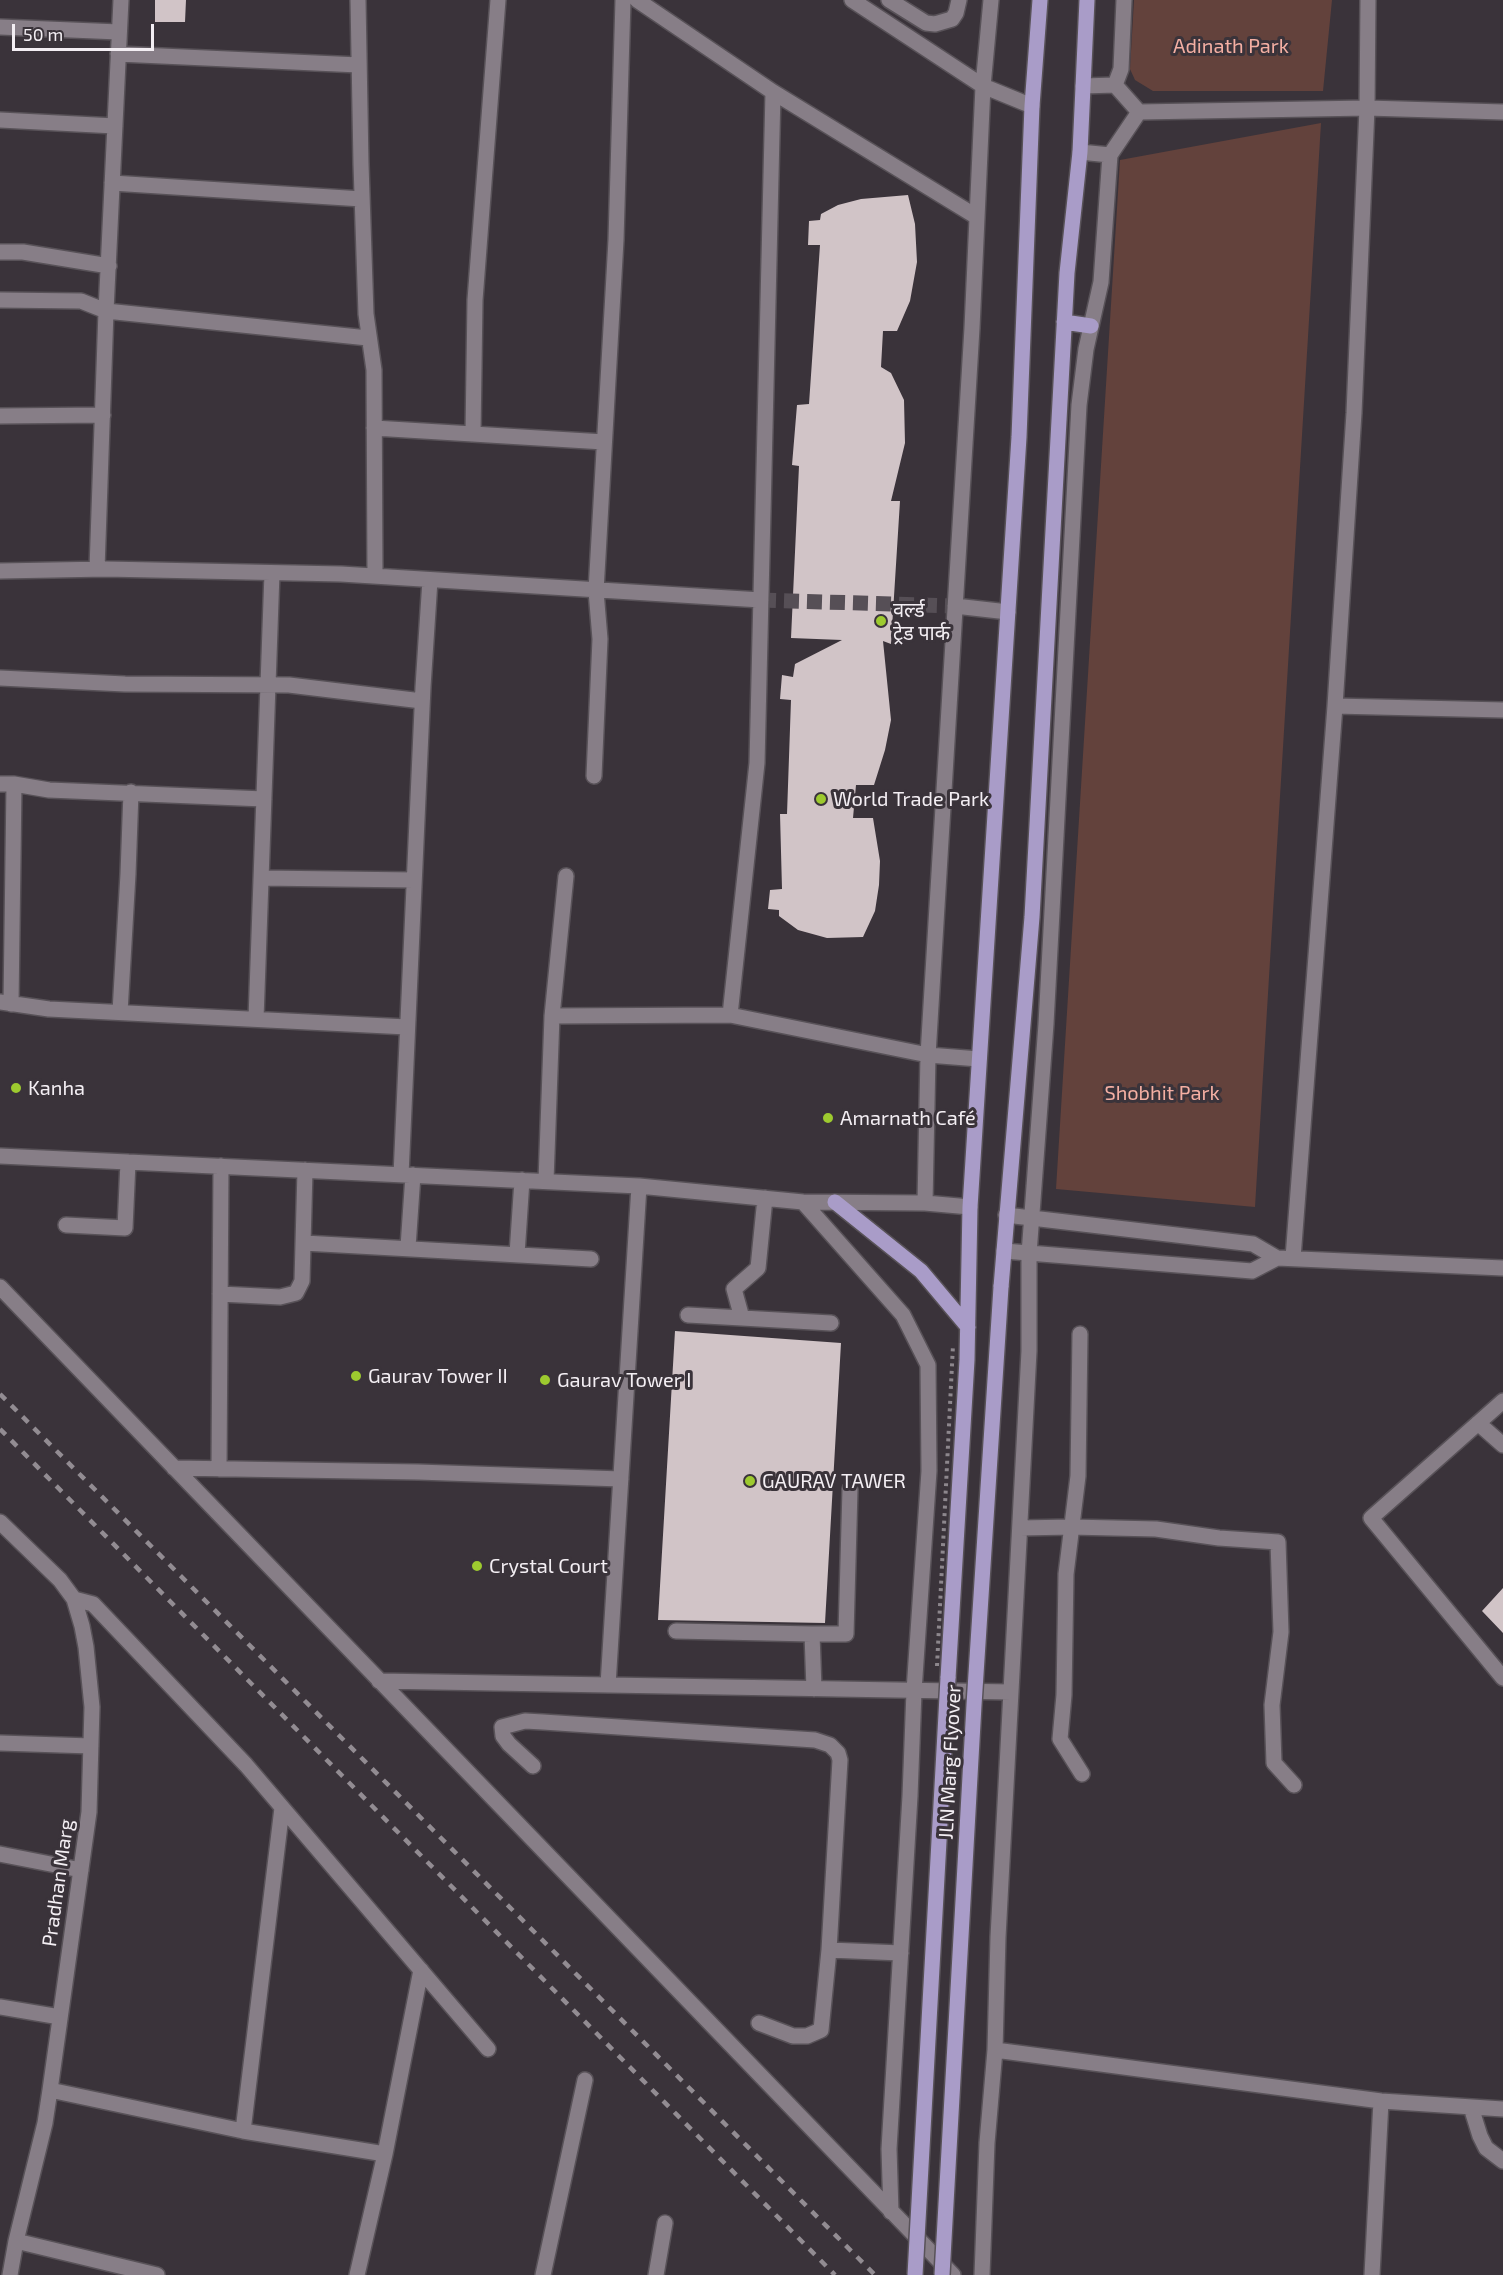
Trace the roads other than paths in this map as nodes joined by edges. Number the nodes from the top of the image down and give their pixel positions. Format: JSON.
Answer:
{"nodes":[{"id":1,"x":121,"y":0,"type":"edge"},
{"id":2,"x":358,"y":0,"type":"edge"},
{"id":3,"x":498,"y":0,"type":"edge"},
{"id":4,"x":623,"y":0,"type":"edge"},
{"id":5,"x":637,"y":0,"type":"edge"},
{"id":6,"x":852,"y":0,"type":"edge"},
{"id":7,"x":889,"y":0,"type":"edge"},
{"id":8,"x":959,"y":0,"type":"edge"},
{"id":9,"x":991,"y":0,"type":"edge"},
{"id":10,"x":1040,"y":0,"type":"edge"},
{"id":11,"x":1087,"y":0,"type":"edge"},
{"id":12,"x":1124,"y":0,"type":"edge"},
{"id":13,"x":1368,"y":0,"type":"edge"},
{"id":14,"x":0,"y":27,"type":"edge"},
{"id":15,"x":119,"y":32,"type":"junction"},
{"id":16,"x":118,"y":54,"type":"junction"},
{"id":17,"x":359,"y":65,"type":"junction"},
{"id":18,"x":1115,"y":85,"type":"junction"},
{"id":19,"x":983,"y":86,"type":"junction"},
{"id":20,"x":1083,"y":86,"type":"junction"},
{"id":21,"x":773,"y":92,"type":"junction"},
{"id":22,"x":1032,"y":106,"type":"junction"},
{"id":23,"x":1367,"y":108,"type":"junction"},
{"id":24,"x":1139,"y":112,"type":"junction"},
{"id":25,"x":1503,"y":112,"type":"edge"},
{"id":26,"x":0,"y":120,"type":"edge"},
{"id":27,"x":115,"y":126,"type":"junction"},
{"id":28,"x":1080,"y":152,"type":"junction"},
{"id":29,"x":1110,"y":155,"type":"junction"},
{"id":30,"x":112,"y":183,"type":"junction"},
{"id":31,"x":362,"y":199,"type":"junction"},
{"id":32,"x":977,"y":218,"type":"junction"},
{"id":33,"x":0,"y":252,"type":"edge"},
{"id":34,"x":109,"y":266,"type":"junction"},
{"id":35,"x":0,"y":300,"type":"edge"},
{"id":36,"x":106,"y":311,"type":"junction"},
{"id":37,"x":1064,"y":322,"type":"junction"},
{"id":38,"x":1091,"y":326,"type":"junction"},
{"id":39,"x":368,"y":338,"type":"junction"},
{"id":40,"x":103,"y":415,"type":"junction"},
{"id":41,"x":0,"y":416,"type":"edge"},
{"id":42,"x":374,"y":428,"type":"junction"},
{"id":43,"x":473,"y":434,"type":"junction"},
{"id":44,"x":604,"y":442,"type":"junction"},
{"id":45,"x":97,"y":569,"type":"junction"},
{"id":46,"x":0,"y":571,"type":"edge"},
{"id":47,"x":272,"y":573,"type":"junction"},
{"id":48,"x":375,"y":576,"type":"junction"},
{"id":49,"x":430,"y":580,"type":"junction"},
{"id":50,"x":596,"y":591,"type":"junction"},
{"id":51,"x":761,"y":600,"type":"junction"},
{"id":52,"x":955,"y":606,"type":"junction"},
{"id":53,"x":1008,"y":612,"type":"junction"},
{"id":54,"x":0,"y":678,"type":"edge"},
{"id":55,"x":268,"y":685,"type":"junction"},
{"id":56,"x":422,"y":701,"type":"junction"},
{"id":57,"x":1335,"y":705,"type":"junction"},
{"id":58,"x":1503,"y":710,"type":"edge"},
{"id":59,"x":594,"y":776,"type":"dead end"},
{"id":60,"x":7,"y":784,"type":"edge"},
{"id":61,"x":130,"y":792,"type":"junction"},
{"id":62,"x":264,"y":799,"type":"junction"},
{"id":63,"x":566,"y":876,"type":"dead end"},
{"id":64,"x":261,"y":878,"type":"junction"},
{"id":65,"x":414,"y":880,"type":"junction"},
{"id":66,"x":6,"y":1003,"type":"edge"},
{"id":67,"x":120,"y":1012,"type":"junction"},
{"id":68,"x":730,"y":1015,"type":"junction"},
{"id":69,"x":552,"y":1016,"type":"junction"},
{"id":70,"x":256,"y":1019,"type":"junction"},
{"id":71,"x":407,"y":1027,"type":"junction"},
{"id":72,"x":928,"y":1055,"type":"junction"},
{"id":73,"x":979,"y":1059,"type":"junction"},
{"id":74,"x":0,"y":1156,"type":"edge"},
{"id":75,"x":128,"y":1162,"type":"junction"},
{"id":76,"x":221,"y":1167,"type":"junction"},
{"id":77,"x":305,"y":1170,"type":"junction"},
{"id":78,"x":407,"y":1175,"type":"junction"},
{"id":79,"x":522,"y":1180,"type":"junction"},
{"id":80,"x":546,"y":1181,"type":"junction"},
{"id":81,"x":639,"y":1186,"type":"junction"},
{"id":82,"x":765,"y":1198,"type":"junction"},
{"id":83,"x":803,"y":1202,"type":"junction"},
{"id":84,"x":835,"y":1202,"type":"junction"},
{"id":85,"x":925,"y":1203,"type":"junction"},
{"id":86,"x":970,"y":1208,"type":"junction"},
{"id":87,"x":1006,"y":1215,"type":"junction"},
{"id":88,"x":1033,"y":1217,"type":"junction"},
{"id":89,"x":66,"y":1225,"type":"dead end"},
{"id":90,"x":304,"y":1243,"type":"junction"},
{"id":91,"x":408,"y":1247,"type":"junction"},
{"id":92,"x":1004,"y":1251,"type":"junction"},
{"id":93,"x":517,"y":1254,"type":"junction"},
{"id":94,"x":1029,"y":1254,"type":"junction"},
{"id":95,"x":1277,"y":1258,"type":"junction"},
{"id":96,"x":1293,"y":1258,"type":"junction"},
{"id":97,"x":591,"y":1259,"type":"dead end"},
{"id":98,"x":1503,"y":1268,"type":"edge"},
{"id":99,"x":0,"y":1287,"type":"edge"},
{"id":100,"x":220,"y":1294,"type":"junction"},
{"id":101,"x":688,"y":1315,"type":"dead end"},
{"id":102,"x":742,"y":1318,"type":"junction"},
{"id":103,"x":831,"y":1323,"type":"dead end"},
{"id":104,"x":968,"y":1326,"type":"junction"},
{"id":105,"x":1080,"y":1334,"type":"dead end"},
{"id":106,"x":1503,"y":1401,"type":"edge"},
{"id":107,"x":1478,"y":1423,"type":"junction"},
{"id":108,"x":1503,"y":1445,"type":"edge"},
{"id":109,"x":174,"y":1468,"type":"junction"},
{"id":110,"x":219,"y":1469,"type":"junction"},
{"id":111,"x":621,"y":1479,"type":"junction"},
{"id":112,"x":850,"y":1489,"type":"dead end"},
{"id":113,"x":0,"y":1522,"type":"edge"},
{"id":114,"x":1071,"y":1527,"type":"junction"},
{"id":115,"x":1020,"y":1528,"type":"junction"},
{"id":116,"x":74,"y":1599,"type":"junction"},
{"id":117,"x":676,"y":1631,"type":"dead end"},
{"id":118,"x":812,"y":1634,"type":"junction"},
{"id":119,"x":1503,"y":1678,"type":"edge"},
{"id":120,"x":379,"y":1681,"type":"junction"},
{"id":121,"x":608,"y":1685,"type":"junction"},
{"id":122,"x":814,"y":1689,"type":"junction"},
{"id":123,"x":914,"y":1691,"type":"junction"},
{"id":124,"x":1011,"y":1692,"type":"junction"},
{"id":125,"x":0,"y":1743,"type":"edge"},
{"id":126,"x":91,"y":1746,"type":"junction"},
{"id":127,"x":533,"y":1766,"type":"dead end"},
{"id":128,"x":1082,"y":1774,"type":"dead end"},
{"id":129,"x":1294,"y":1785,"type":"dead end"},
{"id":130,"x":282,"y":1808,"type":"junction"},
{"id":131,"x":0,"y":1854,"type":"edge"},
{"id":132,"x":81,"y":1870,"type":"junction"},
{"id":133,"x":829,"y":1950,"type":"junction"},
{"id":134,"x":901,"y":1953,"type":"junction"},
{"id":135,"x":421,"y":1970,"type":"junction"},
{"id":136,"x":0,"y":2007,"type":"edge"},
{"id":137,"x":60,"y":2017,"type":"junction"},
{"id":138,"x":759,"y":2023,"type":"dead end"},
{"id":139,"x":488,"y":2049,"type":"dead end"},
{"id":140,"x":995,"y":2050,"type":"junction"},
{"id":141,"x":585,"y":2080,"type":"dead end"},
{"id":142,"x":50,"y":2090,"type":"junction"},
{"id":143,"x":1381,"y":2101,"type":"junction"},
{"id":144,"x":1471,"y":2107,"type":"junction"},
{"id":145,"x":1503,"y":2109,"type":"edge"},
{"id":146,"x":243,"y":2131,"type":"junction"},
{"id":147,"x":385,"y":2154,"type":"junction"},
{"id":148,"x":1503,"y":2161,"type":"edge"},
{"id":149,"x":891,"y":2212,"type":"junction"},
{"id":150,"x":665,"y":2223,"type":"dead end"},
{"id":151,"x":16,"y":2241,"type":"junction"},
{"id":152,"x":10,"y":2275,"type":"edge"},
{"id":153,"x":157,"y":2275,"type":"edge"},
{"id":154,"x":357,"y":2275,"type":"edge"},
{"id":155,"x":543,"y":2275,"type":"edge"},
{"id":156,"x":656,"y":2275,"type":"edge"},
{"id":157,"x":915,"y":2275,"type":"edge"},
{"id":158,"x":942,"y":2275,"type":"edge"},
{"id":159,"x":953,"y":2275,"type":"edge"},
{"id":160,"x":982,"y":2275,"type":"edge"},
{"id":161,"x":1372,"y":2275,"type":"edge"}],
"edges":[{"from":1,"to":15,"type":"street"},
{"from":2,"to":17,"type":"street"},
{"from":3,"to":43,"type":"street"},
{"from":4,"to":44,"type":"street"},
{"from":5,"to":21,"type":"street"},
{"from":6,"to":19,"type":"street"},
{"from":7,"to":8,"type":"street"},
{"from":9,"to":19,"type":"street"},
{"from":10,"to":22,"type":"main road","name":"JLN Marg Flyover"},
{"from":11,"to":20,"type":"main road","name":"JLN Marg Flyover"},
{"from":12,"to":18,"type":"street"},
{"from":13,"to":23,"type":"street"},
{"from":14,"to":15,"type":"street"},
{"from":15,"to":16,"type":"street"},
{"from":16,"to":17,"type":"street"},
{"from":16,"to":27,"type":"street"},
{"from":17,"to":31,"type":"street"},
{"from":18,"to":20,"type":"street"},
{"from":18,"to":24,"type":"street"},
{"from":19,"to":22,"type":"street"},
{"from":19,"to":32,"type":"street"},
{"from":20,"to":28,"type":"main road","name":"JLN Marg Flyover"},
{"from":21,"to":32,"type":"street"},
{"from":21,"to":51,"type":"street"},
{"from":22,"to":53,"type":"main road","name":"JLN Marg Flyover"},
{"from":23,"to":24,"type":"street"},
{"from":23,"to":25,"type":"street"},
{"from":23,"to":57,"type":"street"},
{"from":24,"to":29,"type":"street"},
{"from":26,"to":27,"type":"street"},
{"from":27,"to":30,"type":"street"},
{"from":28,"to":29,"type":"street"},
{"from":28,"to":37,"type":"main road","name":"JLN Marg Flyover"},
{"from":29,"to":38,"type":"street"},
{"from":30,"to":31,"type":"street"},
{"from":30,"to":34,"type":"street"},
{"from":31,"to":39,"type":"street"},
{"from":32,"to":52,"type":"street"},
{"from":33,"to":34,"type":"street"},
{"from":34,"to":36,"type":"street"},
{"from":35,"to":36,"type":"street"},
{"from":36,"to":39,"type":"street"},
{"from":36,"to":40,"type":"street"},
{"from":37,"to":38,"type":"main road"},
{"from":37,"to":87,"type":"main road","name":"JLN Marg Flyover"},
{"from":38,"to":88,"type":"street"},
{"from":39,"to":42,"type":"street"},
{"from":40,"to":41,"type":"street"},
{"from":40,"to":45,"type":"street"},
{"from":42,"to":43,"type":"street"},
{"from":42,"to":48,"type":"street"},
{"from":43,"to":44,"type":"street"},
{"from":44,"to":50,"type":"street"},
{"from":45,"to":46,"type":"street"},
{"from":45,"to":47,"type":"street"},
{"from":47,"to":48,"type":"street"},
{"from":47,"to":55,"type":"street"},
{"from":48,"to":49,"type":"street"},
{"from":49,"to":50,"type":"street"},
{"from":49,"to":56,"type":"street"},
{"from":50,"to":51,"type":"street"},
{"from":50,"to":59,"type":"street"},
{"from":51,"to":68,"type":"street"},
{"from":52,"to":53,"type":"street"},
{"from":52,"to":72,"type":"street"},
{"from":53,"to":73,"type":"main road","name":"JLN Marg Flyover"},
{"from":54,"to":55,"type":"street"},
{"from":55,"to":56,"type":"street"},
{"from":55,"to":62,"type":"street"},
{"from":56,"to":65,"type":"street"},
{"from":57,"to":58,"type":"street"},
{"from":57,"to":96,"type":"street"},
{"from":60,"to":61,"type":"street"},
{"from":60,"to":66,"type":"street"},
{"from":61,"to":62,"type":"street"},
{"from":61,"to":67,"type":"street"},
{"from":62,"to":64,"type":"street"},
{"from":63,"to":69,"type":"street"},
{"from":64,"to":65,"type":"street"},
{"from":64,"to":70,"type":"street"},
{"from":65,"to":71,"type":"street"},
{"from":66,"to":67,"type":"street"},
{"from":67,"to":70,"type":"street"},
{"from":68,"to":69,"type":"street"},
{"from":68,"to":72,"type":"street"},
{"from":69,"to":80,"type":"street"},
{"from":70,"to":71,"type":"street"},
{"from":71,"to":78,"type":"street"},
{"from":72,"to":73,"type":"street"},
{"from":72,"to":85,"type":"street"},
{"from":73,"to":86,"type":"main road","name":"JLN Marg Flyover"},
{"from":74,"to":75,"type":"street"},
{"from":75,"to":76,"type":"street"},
{"from":75,"to":89,"type":"street"},
{"from":76,"to":77,"type":"street"},
{"from":76,"to":100,"type":"street"},
{"from":77,"to":78,"type":"street"},
{"from":77,"to":90,"type":"street"},
{"from":78,"to":79,"type":"street"},
{"from":78,"to":91,"type":"street"},
{"from":79,"to":80,"type":"street"},
{"from":79,"to":93,"type":"street"},
{"from":80,"to":81,"type":"street"},
{"from":81,"to":82,"type":"street"},
{"from":81,"to":111,"type":"street"},
{"from":82,"to":83,"type":"street"},
{"from":82,"to":102,"type":"street"},
{"from":83,"to":84,"type":"street"},
{"from":83,"to":123,"type":"street"},
{"from":84,"to":85,"type":"street"},
{"from":84,"to":104,"type":"main road"},
{"from":85,"to":86,"type":"street"},
{"from":86,"to":104,"type":"main road","name":"JLN Marg Flyover"},
{"from":87,"to":88,"type":"street"},
{"from":87,"to":92,"type":"main road","name":"JLN Marg Flyover"},
{"from":88,"to":94,"type":"street"},
{"from":88,"to":95,"type":"street"},
{"from":90,"to":91,"type":"street"},
{"from":90,"to":100,"type":"street"},
{"from":91,"to":93,"type":"street"},
{"from":92,"to":94,"type":"street"},
{"from":92,"to":158,"type":"main road","name":"JLN Marg Flyover","bridge":true},
{"from":93,"to":97,"type":"street"},
{"from":94,"to":95,"type":"street"},
{"from":94,"to":115,"type":"street"},
{"from":95,"to":96,"type":"street"},
{"from":96,"to":98,"type":"street"},
{"from":99,"to":109,"type":"street"},
{"from":100,"to":110,"type":"street"},
{"from":101,"to":102,"type":"street"},
{"from":102,"to":103,"type":"street"},
{"from":104,"to":157,"type":"main road","name":"JLN Marg Flyover","bridge":true},
{"from":105,"to":114,"type":"street"},
{"from":106,"to":107,"type":"street"},
{"from":107,"to":108,"type":"street"},
{"from":107,"to":119,"type":"street"},
{"from":109,"to":110,"type":"street"},
{"from":109,"to":120,"type":"street"},
{"from":110,"to":111,"type":"street"},
{"from":111,"to":121,"type":"street"},
{"from":112,"to":118,"type":"street"},
{"from":113,"to":116,"type":"street","name":"Pradhan Marg"},
{"from":114,"to":115,"type":"street"},
{"from":114,"to":128,"type":"street"},
{"from":114,"to":129,"type":"street"},
{"from":115,"to":124,"type":"street"},
{"from":116,"to":126,"type":"street","name":"Pradhan Marg"},
{"from":116,"to":130,"type":"street"},
{"from":117,"to":118,"type":"street"},
{"from":118,"to":122,"type":"street"},
{"from":120,"to":121,"type":"street"},
{"from":120,"to":149,"type":"street"},
{"from":121,"to":122,"type":"street"},
{"from":122,"to":123,"type":"street"},
{"from":123,"to":124,"type":"street"},
{"from":123,"to":134,"type":"street"},
{"from":124,"to":140,"type":"street"},
{"from":125,"to":126,"type":"street"},
{"from":126,"to":132,"type":"street","name":"Pradhan Marg"},
{"from":127,"to":133,"type":"street"},
{"from":130,"to":135,"type":"street"},
{"from":130,"to":146,"type":"street"},
{"from":131,"to":132,"type":"street"},
{"from":132,"to":137,"type":"street","name":"Pradhan Marg"},
{"from":133,"to":134,"type":"street"},
{"from":133,"to":138,"type":"street"},
{"from":134,"to":149,"type":"street"},
{"from":135,"to":139,"type":"street"},
{"from":135,"to":147,"type":"street"},
{"from":136,"to":137,"type":"street"},
{"from":137,"to":142,"type":"street","name":"Pradhan Marg"},
{"from":140,"to":143,"type":"street"},
{"from":140,"to":160,"type":"street"},
{"from":141,"to":155,"type":"street"},
{"from":142,"to":146,"type":"street"},
{"from":142,"to":151,"type":"street","name":"Pradhan Marg"},
{"from":143,"to":144,"type":"street"},
{"from":143,"to":161,"type":"street"},
{"from":144,"to":145,"type":"street"},
{"from":144,"to":148,"type":"street"},
{"from":146,"to":147,"type":"street"},
{"from":147,"to":154,"type":"street"},
{"from":149,"to":159,"type":"street"},
{"from":150,"to":156,"type":"street"},
{"from":151,"to":152,"type":"street","name":"Pradhan Marg"},
{"from":151,"to":153,"type":"street"}]}
